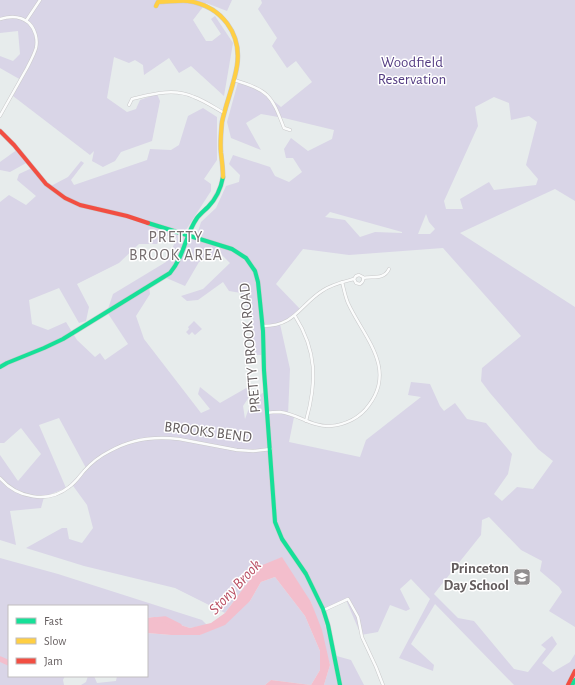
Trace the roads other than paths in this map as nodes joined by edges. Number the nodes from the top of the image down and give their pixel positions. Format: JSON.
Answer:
{"nodes":[{"id":1,"x":40,"y":0,"type":"edge"},
{"id":2,"x":156,"y":6,"type":"dead end"},
{"id":3,"x":0,"y":19,"type":"edge"},
{"id":4,"x":26,"y":21,"type":"junction"},
{"id":5,"x":234,"y":80,"type":"junction"},
{"id":6,"x":129,"y":104,"type":"dead end"},
{"id":7,"x":224,"y":113,"type":"junction"},
{"id":8,"x":0,"y":116,"type":"edge"},
{"id":9,"x":290,"y":130,"type":"dead end"},
{"id":10,"x":0,"y":131,"type":"edge"},
{"id":11,"x":189,"y":235,"type":"junction"},
{"id":12,"x":389,"y":269,"type":"dead end"},
{"id":13,"x":363,"y":278,"type":"junction"},
{"id":14,"x":354,"y":279,"type":"junction"},
{"id":15,"x":342,"y":282,"type":"junction"},
{"id":16,"x":295,"y":316,"type":"junction"},
{"id":17,"x":263,"y":326,"type":"junction"},
{"id":18,"x":0,"y":367,"type":"edge"},
{"id":19,"x":268,"y":413,"type":"junction"},
{"id":20,"x":306,"y":421,"type":"junction"},
{"id":21,"x":270,"y":449,"type":"junction"},
{"id":22,"x":0,"y":478,"type":"edge"},
{"id":23,"x":324,"y":610,"type":"junction"},
{"id":24,"x":575,"y":672,"type":"edge"},
{"id":25,"x":575,"y":680,"type":"edge"},
{"id":26,"x":340,"y":685,"type":"edge"},
{"id":27,"x":383,"y":685,"type":"edge"},
{"id":28,"x":568,"y":685,"type":"edge"},
{"id":29,"x":572,"y":685,"type":"edge"}],
"edges":[{"from":1,"to":4,"type":"street"},
{"from":2,"to":5,"type":"street"},
{"from":3,"to":4,"type":"street"},
{"from":4,"to":8,"type":"street"},
{"from":5,"to":7,"type":"street"},
{"from":5,"to":9,"type":"street"},
{"from":6,"to":7,"type":"street"},
{"from":7,"to":11,"type":"street"},
{"from":10,"to":11,"type":"street","name":"PRETTY BROOK ROAD"},
{"from":11,"to":17,"type":"street","name":"PRETTY BROOK ROAD"},
{"from":11,"to":18,"type":"street"},
{"from":12,"to":13,"type":"street"},
{"from":13,"to":14,"type":"street"},
{"from":13,"to":14,"type":"street"},
{"from":14,"to":15,"type":"street"},
{"from":15,"to":16,"type":"street"},
{"from":15,"to":20,"type":"street"},
{"from":16,"to":17,"type":"street"},
{"from":16,"to":20,"type":"street"},
{"from":17,"to":19,"type":"street","name":"PRETTY BROOK ROAD"},
{"from":19,"to":20,"type":"street"},
{"from":19,"to":21,"type":"street","name":"PRETTY BROOK ROAD"},
{"from":21,"to":22,"type":"street","name":"BROOKS BEND"},
{"from":21,"to":23,"type":"street","name":"PRETTY BROOK ROAD"},
{"from":23,"to":26,"type":"street","name":"PRETTY BROOK ROAD"},
{"from":23,"to":27,"type":"street"},
{"from":24,"to":28,"type":"street"},
{"from":25,"to":29,"type":"street"}]}
